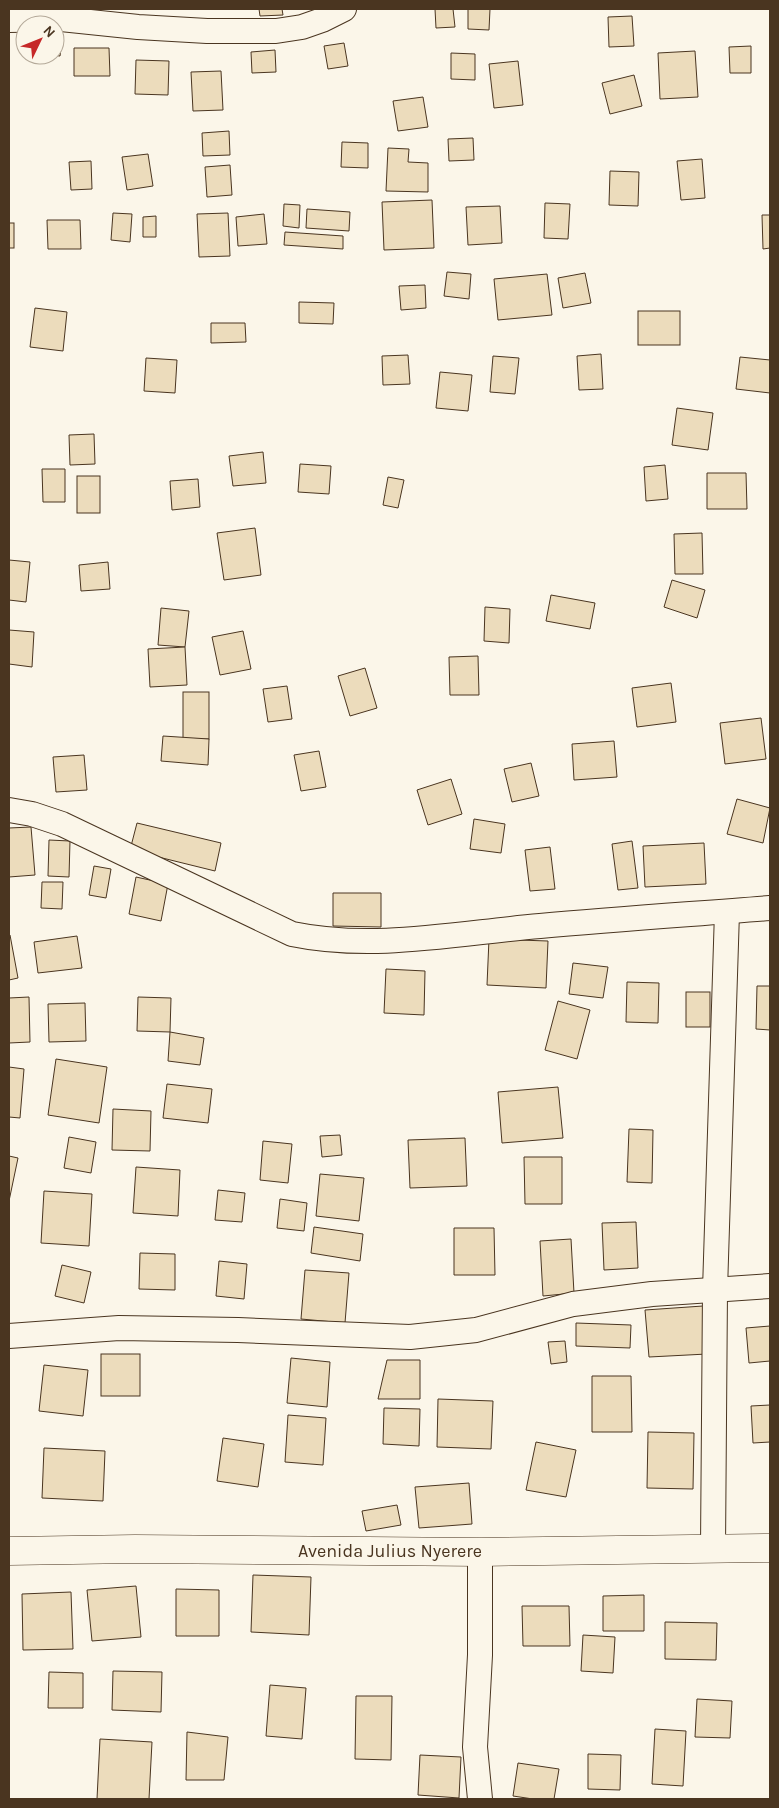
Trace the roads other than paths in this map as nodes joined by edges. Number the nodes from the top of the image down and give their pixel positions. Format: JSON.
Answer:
{"nodes":[{"id":1,"x":344,"y":9,"type":"edge"},
{"id":2,"x":9,"y":20,"type":"edge"},
{"id":3,"x":9,"y":810,"type":"edge"},
{"id":4,"x":770,"y":908,"type":"edge"},
{"id":5,"x":727,"y":912,"type":"junction"},
{"id":6,"x":770,"y":1286,"type":"edge"},
{"id":7,"x":715,"y":1290,"type":"junction"},
{"id":8,"x":9,"y":1336,"type":"edge"},
{"id":9,"x":713,"y":1548,"type":"junction"},
{"id":10,"x":770,"y":1548,"type":"edge"},
{"id":11,"x":9,"y":1550,"type":"edge"},
{"id":12,"x":480,"y":1552,"type":"junction"},
{"id":13,"x":480,"y":1799,"type":"edge"}],
"edges":[{"from":1,"to":2,"type":"street"},
{"from":3,"to":5,"type":"street"},
{"from":4,"to":5,"type":"street"},
{"from":5,"to":7,"type":"street"},
{"from":6,"to":7,"type":"street"},
{"from":7,"to":8,"type":"street"},
{"from":7,"to":9,"type":"street"},
{"from":9,"to":10,"type":"street","name":"Avenida Julius Nyerere"},
{"from":9,"to":12,"type":"street","name":"Avenida Julius Nyerere"},
{"from":11,"to":12,"type":"street","name":"Avenida Julius Nyerere"},
{"from":12,"to":13,"type":"street"}]}
